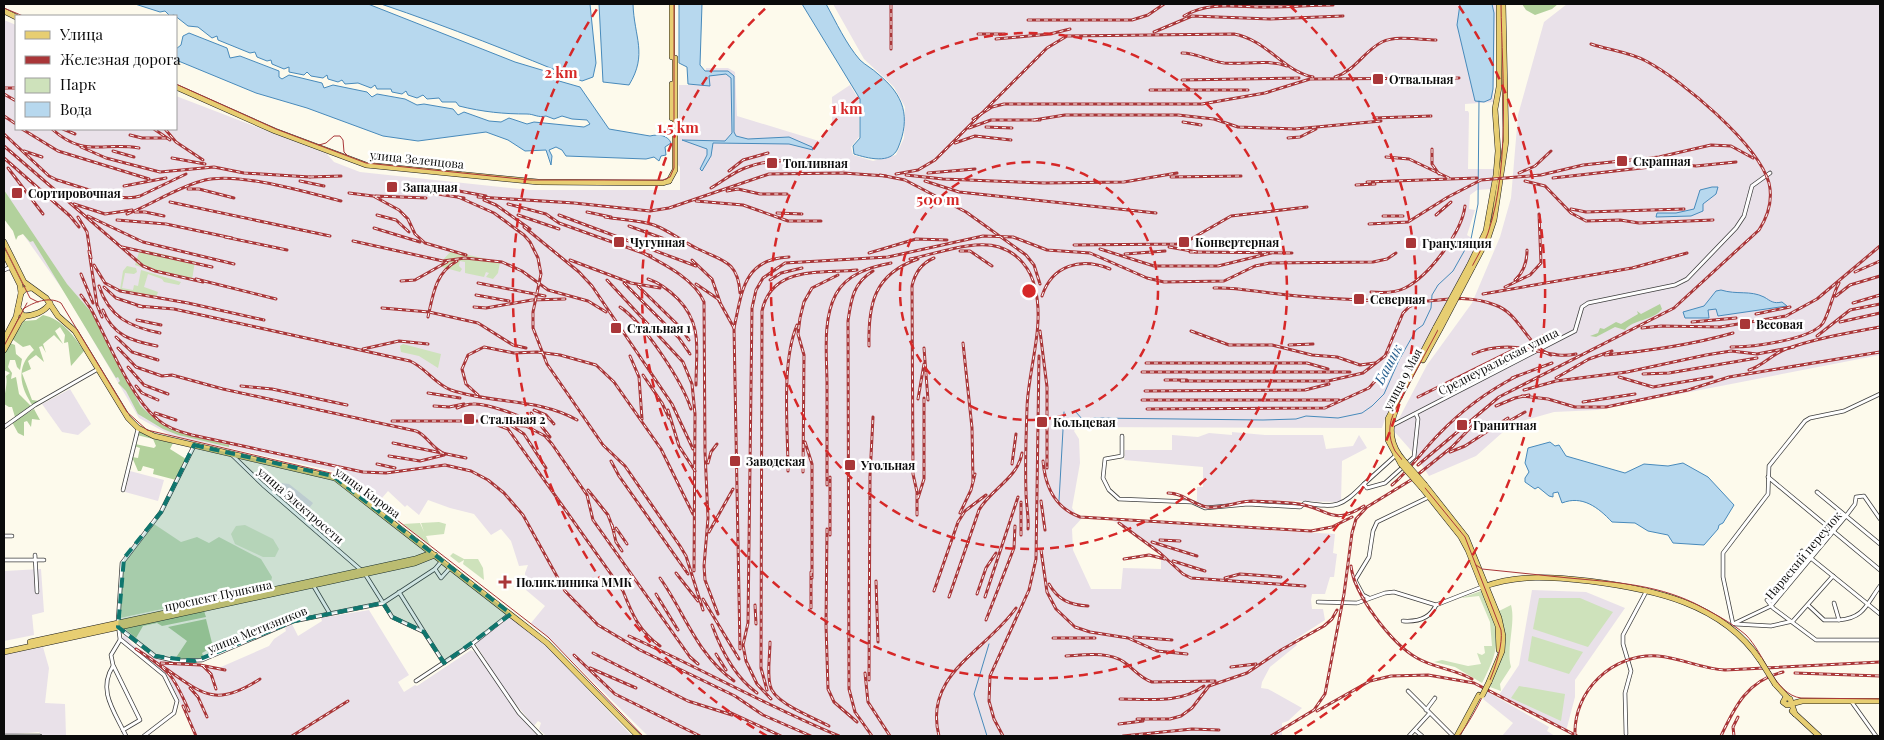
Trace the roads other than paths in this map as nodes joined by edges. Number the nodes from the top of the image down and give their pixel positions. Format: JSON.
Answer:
{"nodes":[{"id":1,"x":673,"y":4,"type":"edge"},
{"id":2,"x":1499,"y":4,"type":"edge"},
{"id":3,"x":1503,"y":4,"type":"edge"},
{"id":4,"x":178,"y":88,"type":"edge"},
{"id":5,"x":1770,"y":173,"type":"dead end"},
{"id":6,"x":4,"y":242,"type":"edge"},
{"id":7,"x":4,"y":253,"type":"edge"},
{"id":8,"x":11,"y":267,"type":"junction"},
{"id":9,"x":1471,"y":267,"type":"junction"},
{"id":10,"x":4,"y":270,"type":"edge"},
{"id":11,"x":31,"y":288,"type":"junction"},
{"id":12,"x":21,"y":293,"type":"junction"},
{"id":13,"x":50,"y":303,"type":"junction"},
{"id":14,"x":18,"y":308,"type":"junction"},
{"id":15,"x":39,"y":312,"type":"junction"},
{"id":16,"x":25,"y":316,"type":"junction"},
{"id":17,"x":58,"y":316,"type":"junction"},
{"id":18,"x":1438,"y":328,"type":"junction"},
{"id":19,"x":4,"y":340,"type":"edge"},
{"id":20,"x":4,"y":350,"type":"edge"},
{"id":21,"x":98,"y":370,"type":"junction"},
{"id":22,"x":1880,"y":394,"type":"edge"},
{"id":23,"x":1416,"y":414,"type":"junction"},
{"id":24,"x":1394,"y":415,"type":"junction"},
{"id":25,"x":1401,"y":421,"type":"junction"},
{"id":26,"x":1391,"y":426,"type":"junction"},
{"id":27,"x":4,"y":427,"type":"edge"},
{"id":28,"x":138,"y":428,"type":"junction"},
{"id":29,"x":1122,"y":436,"type":"dead end"},
{"id":30,"x":194,"y":445,"type":"junction"},
{"id":31,"x":229,"y":452,"type":"junction"},
{"id":32,"x":1395,"y":456,"type":"junction"},
{"id":33,"x":1403,"y":462,"type":"junction"},
{"id":34,"x":1768,"y":476,"type":"junction"},
{"id":35,"x":1364,"y":484,"type":"junction"},
{"id":36,"x":1424,"y":486,"type":"junction"},
{"id":37,"x":123,"y":490,"type":"dead end"},
{"id":38,"x":1817,"y":492,"type":"dead end"},
{"id":39,"x":1430,"y":497,"type":"junction"},
{"id":40,"x":1846,"y":516,"type":"junction"},
{"id":41,"x":1880,"y":519,"type":"edge"},
{"id":42,"x":1834,"y":532,"type":"junction"},
{"id":43,"x":4,"y":536,"type":"edge"},
{"id":44,"x":12,"y":536,"type":"dead end"},
{"id":45,"x":1880,"y":544,"type":"edge"},
{"id":46,"x":1802,"y":551,"type":"dead end"},
{"id":47,"x":433,"y":554,"type":"junction"},
{"id":48,"x":35,"y":555,"type":"dead end"},
{"id":49,"x":1813,"y":558,"type":"junction"},
{"id":50,"x":4,"y":560,"type":"edge"},
{"id":51,"x":35,"y":560,"type":"junction"},
{"id":52,"x":44,"y":560,"type":"dead end"},
{"id":53,"x":440,"y":563,"type":"dead end"},
{"id":54,"x":450,"y":567,"type":"junction"},
{"id":55,"x":435,"y":569,"type":"junction"},
{"id":56,"x":1880,"y":570,"type":"edge"},
{"id":57,"x":363,"y":572,"type":"junction"},
{"id":58,"x":1833,"y":576,"type":"junction"},
{"id":59,"x":313,"y":585,"type":"junction"},
{"id":60,"x":1485,"y":586,"type":"junction"},
{"id":61,"x":1880,"y":586,"type":"edge"},
{"id":62,"x":1647,"y":589,"type":"junction"},
{"id":63,"x":36,"y":592,"type":"dead end"},
{"id":64,"x":271,"y":592,"type":"junction"},
{"id":65,"x":399,"y":592,"type":"junction"},
{"id":66,"x":1369,"y":598,"type":"junction"},
{"id":67,"x":1767,"y":600,"type":"dead end"},
{"id":68,"x":1318,"y":602,"type":"dead end"},
{"id":69,"x":383,"y":603,"type":"junction"},
{"id":70,"x":1834,"y":603,"type":"dead end"},
{"id":71,"x":1868,"y":603,"type":"junction"},
{"id":72,"x":1436,"y":605,"type":"junction"},
{"id":73,"x":1808,"y":605,"type":"junction"},
{"id":74,"x":1771,"y":606,"type":"junction"},
{"id":75,"x":329,"y":612,"type":"junction"},
{"id":76,"x":510,"y":614,"type":"junction"},
{"id":77,"x":1880,"y":614,"type":"edge"},
{"id":78,"x":1839,"y":620,"type":"junction"},
{"id":79,"x":1403,"y":621,"type":"dead end"},
{"id":80,"x":1793,"y":621,"type":"junction"},
{"id":81,"x":118,"y":625,"type":"junction"},
{"id":82,"x":1732,"y":626,"type":"junction"},
{"id":83,"x":424,"y":632,"type":"junction"},
{"id":84,"x":120,"y":639,"type":"junction"},
{"id":85,"x":1880,"y":640,"type":"edge"},
{"id":86,"x":472,"y":644,"type":"junction"},
{"id":87,"x":4,"y":650,"type":"edge"},
{"id":88,"x":444,"y":663,"type":"junction"},
{"id":89,"x":113,"y":666,"type":"junction"},
{"id":90,"x":416,"y":681,"type":"dead end"},
{"id":91,"x":1408,"y":691,"type":"dead end"},
{"id":92,"x":1480,"y":696,"type":"junction"},
{"id":93,"x":1435,"y":698,"type":"dead end"},
{"id":94,"x":1787,"y":701,"type":"junction"},
{"id":95,"x":1851,"y":701,"type":"junction"},
{"id":96,"x":1880,"y":701,"type":"edge"},
{"id":97,"x":1426,"y":710,"type":"junction"},
{"id":98,"x":1429,"y":714,"type":"junction"},
{"id":99,"x":123,"y":730,"type":"junction"},
{"id":100,"x":1415,"y":730,"type":"junction"},
{"id":101,"x":1626,"y":734,"type":"dead end"},
{"id":102,"x":4,"y":736,"type":"edge"},
{"id":103,"x":26,"y":736,"type":"edge"},
{"id":104,"x":40,"y":736,"type":"edge"},
{"id":105,"x":126,"y":736,"type":"edge"},
{"id":106,"x":144,"y":736,"type":"edge"},
{"id":107,"x":541,"y":736,"type":"edge"},
{"id":108,"x":638,"y":736,"type":"edge"},
{"id":109,"x":1410,"y":736,"type":"edge"},
{"id":110,"x":1422,"y":736,"type":"edge"},
{"id":111,"x":1455,"y":736,"type":"edge"},
{"id":112,"x":1461,"y":736,"type":"edge"},
{"id":113,"x":1819,"y":736,"type":"edge"},
{"id":114,"x":1876,"y":736,"type":"edge"}],
"edges":[{"from":1,"to":4,"type":"main road","name":"улица Зеленцова"},
{"from":2,"to":9,"type":"main road","name":"улица 9 Мая"},
{"from":3,"to":9,"type":"main road","name":"улица 9 Мая"},
{"from":5,"to":23,"type":"street","name":"Среднеуральская улица"},
{"from":6,"to":11,"type":"main road"},
{"from":7,"to":8,"type":"main road"},
{"from":8,"to":10,"type":"street"},
{"from":8,"to":12,"type":"main road"},
{"from":9,"to":18,"type":"main road","name":"улица 9 Мая","bridge":true},
{"from":11,"to":12,"type":"main road"},
{"from":11,"to":13,"type":"main road"},
{"from":12,"to":14,"type":"main road"},
{"from":13,"to":15,"type":"main road"},
{"from":13,"to":17,"type":"main road","name":"улица Кирова"},
{"from":14,"to":16,"type":"main road"},
{"from":14,"to":19,"type":"main road"},
{"from":15,"to":16,"type":"main road"},
{"from":15,"to":17,"type":"main road"},
{"from":16,"to":20,"type":"main road"},
{"from":17,"to":21,"type":"main road","name":"улица Кирова"},
{"from":18,"to":24,"type":"main road","name":"улица 9 Мая"},
{"from":18,"to":32,"type":"main road","name":"улица 9 Мая"},
{"from":21,"to":27,"type":"street"},
{"from":21,"to":28,"type":"main road","name":"улица Кирова"},
{"from":22,"to":34,"type":"street"},
{"from":23,"to":25,"type":"street","name":"Среднеуральская улица"},
{"from":23,"to":35,"type":"street"},
{"from":24,"to":25,"type":"street"},
{"from":24,"to":26,"type":"main road","name":"улица 9 Мая"},
{"from":25,"to":26,"type":"street","name":"Среднеуральская улица"},
{"from":26,"to":33,"type":"main road","name":"улица 9 Мая"},
{"from":28,"to":30,"type":"main road","name":"улица Кирова"},
{"from":28,"to":37,"type":"street"},
{"from":29,"to":35,"type":"street"},
{"from":30,"to":31,"type":"main road","name":"улица Кирова"},
{"from":30,"to":81,"type":"street"},
{"from":31,"to":47,"type":"main road","name":"улица Кирова"},
{"from":31,"to":57,"type":"street","name":"улица Электросети"},
{"from":32,"to":33,"type":"main road","name":"улица 9 Мая"},
{"from":32,"to":35,"type":"street"},
{"from":33,"to":36,"type":"main road","name":"улица 9 Мая","bridge":true},
{"from":34,"to":42,"type":"street"},
{"from":34,"to":82,"type":"street"},
{"from":36,"to":39,"type":"main road","name":"улица 9 Мая"},
{"from":36,"to":60,"type":"main road","name":"улица 9 Мая"},
{"from":38,"to":40,"type":"street"},
{"from":39,"to":60,"type":"main road","name":"улица 9 Мая"},
{"from":39,"to":66,"type":"street"},
{"from":40,"to":41,"type":"street","name":"Нарвский переулок"},
{"from":40,"to":42,"type":"street","name":"Нарвский переулок"},
{"from":40,"to":45,"type":"street"},
{"from":42,"to":49,"type":"street","name":"Нарвский переулок"},
{"from":42,"to":56,"type":"street"},
{"from":43,"to":44,"type":"street"},
{"from":46,"to":49,"type":"street"},
{"from":47,"to":54,"type":"main road","name":"улица Кирова"},
{"from":47,"to":57,"type":"main road","name":"проспект Пушкина"},
{"from":48,"to":51,"type":"street"},
{"from":49,"to":58,"type":"street"},
{"from":49,"to":74,"type":"street","name":"Нарвский переулок"},
{"from":50,"to":51,"type":"street"},
{"from":51,"to":52,"type":"street"},
{"from":51,"to":63,"type":"street"},
{"from":53,"to":55,"type":"street"},
{"from":54,"to":55,"type":"street"},
{"from":54,"to":76,"type":"main road","name":"улица Кирова"},
{"from":55,"to":65,"type":"street"},
{"from":57,"to":59,"type":"main road","name":"проспект Пушкина"},
{"from":57,"to":64,"type":"main road","name":"проспект Пушкина"},
{"from":57,"to":69,"type":"street","name":"улица Электросети"},
{"from":58,"to":71,"type":"street"},
{"from":58,"to":73,"type":"street"},
{"from":59,"to":64,"type":"main road","name":"проспект Пушкина"},
{"from":59,"to":75,"type":"street"},
{"from":60,"to":62,"type":"main road"},
{"from":60,"to":72,"type":"street"},
{"from":60,"to":92,"type":"main road","name":"улица 9 Мая","bridge":true},
{"from":61,"to":71,"type":"street"},
{"from":62,"to":82,"type":"main road"},
{"from":62,"to":101,"type":"street"},
{"from":64,"to":81,"type":"main road","name":"проспект Пушкина"},
{"from":65,"to":69,"type":"street"},
{"from":65,"to":83,"type":"street"},
{"from":66,"to":68,"type":"street"},
{"from":66,"to":72,"type":"street"},
{"from":67,"to":74,"type":"street"},
{"from":69,"to":75,"type":"street","name":"улица Метизников"},
{"from":69,"to":83,"type":"street","name":"улица Электросети"},
{"from":70,"to":78,"type":"street"},
{"from":71,"to":77,"type":"street"},
{"from":71,"to":78,"type":"street"},
{"from":72,"to":79,"type":"street"},
{"from":73,"to":78,"type":"street"},
{"from":73,"to":80,"type":"street"},
{"from":74,"to":80,"type":"street"},
{"from":74,"to":82,"type":"street","name":"Нарвский переулок"},
{"from":75,"to":81,"type":"street","name":"улица Метизников"},
{"from":76,"to":86,"type":"street"},
{"from":76,"to":108,"type":"main road","name":"улица Кирова"},
{"from":80,"to":82,"type":"street"},
{"from":80,"to":85,"type":"street"},
{"from":81,"to":84,"type":"street"},
{"from":81,"to":87,"type":"main road","name":"проспект Пушкина"},
{"from":82,"to":94,"type":"main road","bridge":true},
{"from":83,"to":88,"type":"street"},
{"from":84,"to":89,"type":"street"},
{"from":84,"to":106,"type":"street"},
{"from":86,"to":88,"type":"street"},
{"from":86,"to":107,"type":"street"},
{"from":88,"to":90,"type":"street"},
{"from":89,"to":99,"type":"street"},
{"from":89,"to":99,"type":"street"},
{"from":91,"to":97,"type":"street"},
{"from":92,"to":111,"type":"main road","name":"улица 9 Мая"},
{"from":92,"to":112,"type":"main road","name":"улица 9 Мая"},
{"from":93,"to":97,"type":"street"},
{"from":94,"to":95,"type":"main road"},
{"from":94,"to":113,"type":"main road"},
{"from":95,"to":96,"type":"main road"},
{"from":95,"to":114,"type":"street"},
{"from":97,"to":98,"type":"street"},
{"from":98,"to":100,"type":"street"},
{"from":98,"to":111,"type":"street"},
{"from":99,"to":105,"type":"street"},
{"from":100,"to":109,"type":"street"},
{"from":100,"to":110,"type":"street"},
{"from":102,"to":103,"type":"street"},
{"from":103,"to":104,"type":"street"}]}
